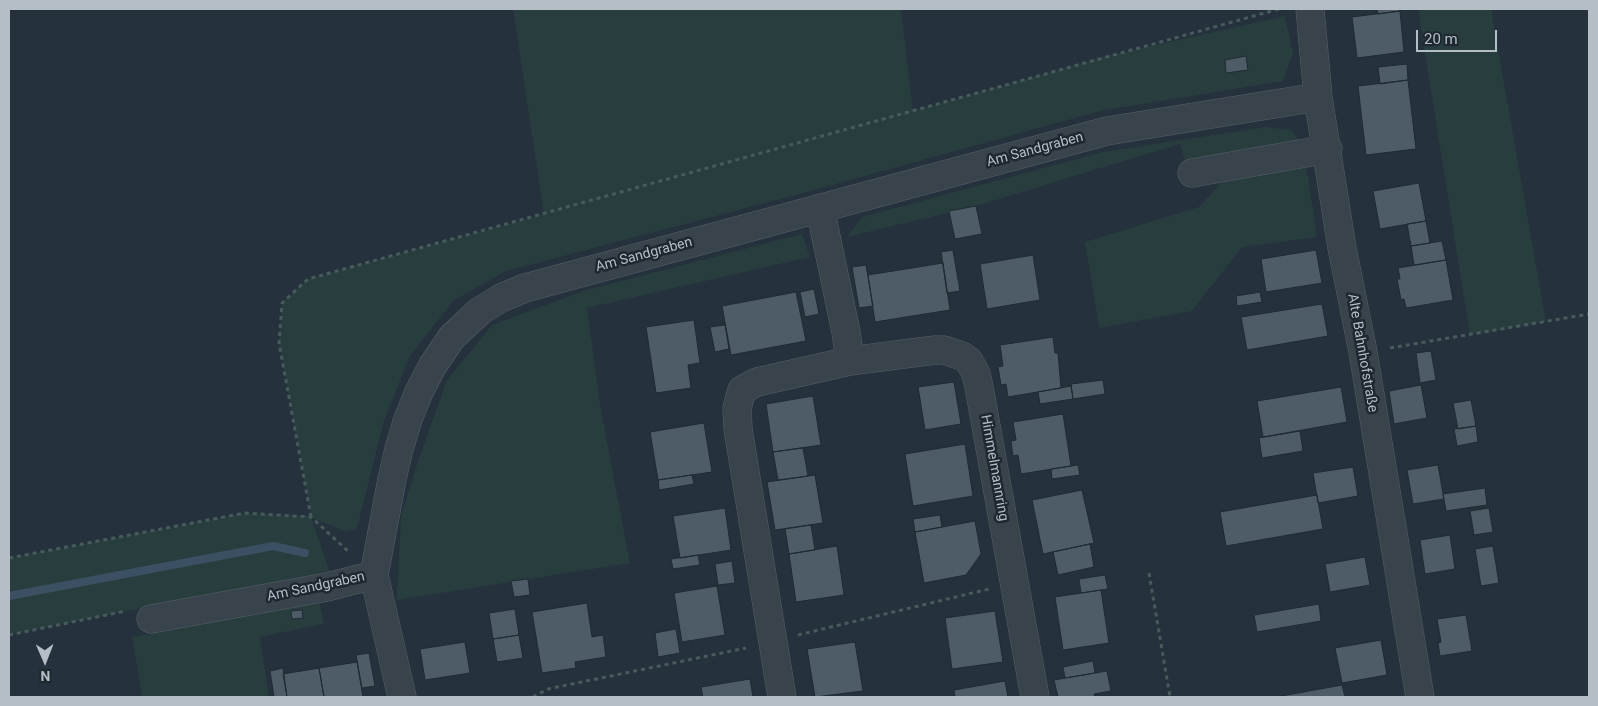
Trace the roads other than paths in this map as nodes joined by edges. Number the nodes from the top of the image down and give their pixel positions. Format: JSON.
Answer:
{"nodes":[{"id":1,"x":1310,"y":9,"type":"edge"},
{"id":2,"x":1318,"y":97,"type":"junction"},
{"id":3,"x":1328,"y":149,"type":"junction"},
{"id":4,"x":1192,"y":173,"type":"dead end"},
{"id":5,"x":820,"y":208,"type":"junction"},
{"id":6,"x":850,"y":361,"type":"junction"},
{"id":7,"x":374,"y":575,"type":"junction"},
{"id":8,"x":151,"y":619,"type":"road end"},
{"id":9,"x":402,"y":697,"type":"edge"},
{"id":10,"x":782,"y":697,"type":"edge"},
{"id":11,"x":1035,"y":697,"type":"edge"},
{"id":12,"x":1420,"y":697,"type":"edge"}],
"edges":[{"from":1,"to":2,"type":"street","name":"Alte Bahnhofstraße"},
{"from":2,"to":3,"type":"street","name":"Alte Bahnhofstraße"},
{"from":2,"to":5,"type":"street","name":"Am Sandgraben"},
{"from":3,"to":4,"type":"street"},
{"from":3,"to":12,"type":"street","name":"Alte Bahnhofstraße"},
{"from":5,"to":6,"type":"street"},
{"from":5,"to":7,"type":"street","name":"Am Sandgraben"},
{"from":6,"to":10,"type":"street","name":"Himmelmannring"},
{"from":6,"to":11,"type":"street","name":"Himmelmannring"},
{"from":7,"to":8,"type":"street","name":"Am Sandgraben"},
{"from":7,"to":9,"type":"street"}]}
